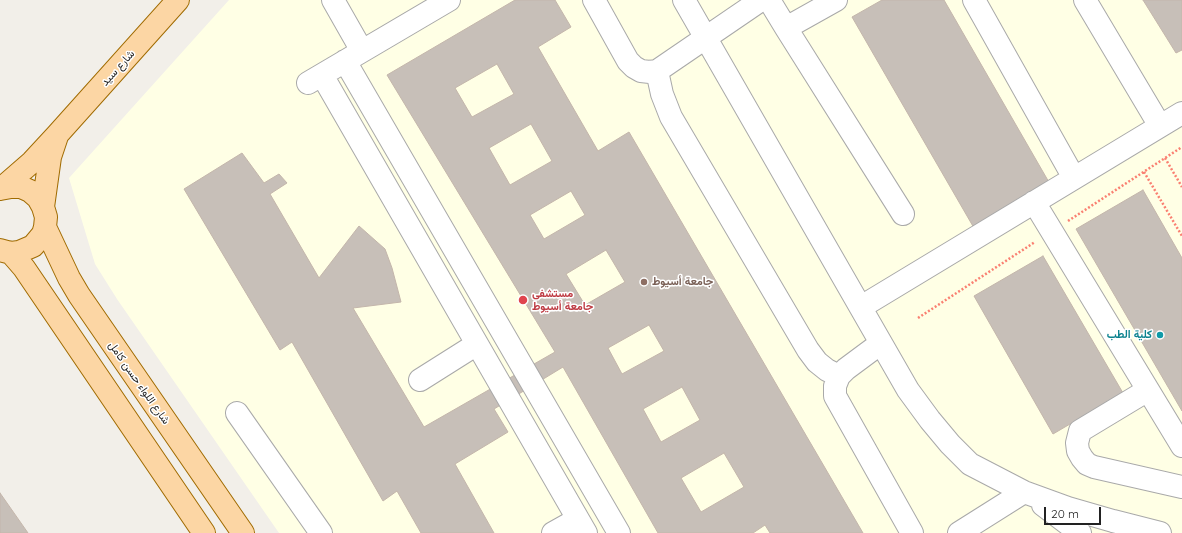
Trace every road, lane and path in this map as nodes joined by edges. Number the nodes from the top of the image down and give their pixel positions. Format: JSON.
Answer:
{"nodes":[{"id":1,"x":178,"y":0,"type":"edge"},
{"id":2,"x":333,"y":0,"type":"edge"},
{"id":3,"x":449,"y":0,"type":"edge"},
{"id":4,"x":594,"y":0,"type":"edge"},
{"id":5,"x":684,"y":0,"type":"edge"},
{"id":6,"x":761,"y":0,"type":"edge"},
{"id":7,"x":805,"y":0,"type":"edge"},
{"id":8,"x":836,"y":0,"type":"edge"},
{"id":9,"x":974,"y":0,"type":"edge"},
{"id":10,"x":1085,"y":0,"type":"edge"},
{"id":11,"x":778,"y":14,"type":"edge"},
{"id":12,"x":706,"y":38,"type":"junction"},
{"id":13,"x":354,"y":56,"type":"junction"},
{"id":14,"x":657,"y":71,"type":"junction"},
{"id":15,"x":1182,"y":113,"type":"edge"},
{"id":16,"x":1160,"y":126,"type":"junction"},
{"id":17,"x":57,"y":135,"type":"junction"},
{"id":18,"x":1165,"y":158,"type":"dead end"},
{"id":19,"x":1144,"y":172,"type":"dead end"},
{"id":20,"x":1074,"y":178,"type":"junction"},
{"id":21,"x":1182,"y":187,"type":"edge"},
{"id":22,"x":0,"y":189,"type":"edge"},
{"id":23,"x":1034,"y":202,"type":"junction"},
{"id":24,"x":903,"y":214,"type":"dead end"},
{"id":25,"x":44,"y":217,"type":"junction"},
{"id":26,"x":1182,"y":236,"type":"edge"},
{"id":27,"x":6,"y":251,"type":"edge"},
{"id":28,"x":861,"y":307,"type":"junction"},
{"id":29,"x":881,"y":343,"type":"junction"},
{"id":30,"x":477,"y":344,"type":"junction"},
{"id":31,"x":839,"y":376,"type":"junction"},
{"id":32,"x":420,"y":380,"type":"dead end"},
{"id":33,"x":1148,"y":390,"type":"junction"},
{"id":34,"x":237,"y":414,"type":"dead end"},
{"id":35,"x":1182,"y":446,"type":"edge"},
{"id":36,"x":1182,"y":487,"type":"edge"},
{"id":37,"x":1024,"y":492,"type":"junction"},
{"id":38,"x":582,"y":526,"type":"edge"},
{"id":39,"x":204,"y":533,"type":"edge"},
{"id":40,"x":243,"y":533,"type":"edge"},
{"id":41,"x":321,"y":533,"type":"edge"},
{"id":42,"x":553,"y":533,"type":"edge"},
{"id":43,"x":619,"y":533,"type":"edge"},
{"id":44,"x":912,"y":533,"type":"edge"},
{"id":45,"x":959,"y":533,"type":"edge"},
{"id":46,"x":1080,"y":533,"type":"edge"},
{"id":47,"x":1160,"y":533,"type":"edge"}],
"edges":[{"from":1,"to":17,"type":"main road","name":"شارع سيد"},
{"from":2,"to":13,"type":"lane"},
{"from":3,"to":13,"type":"lane"},
{"from":4,"to":14,"type":"lane"},
{"from":5,"to":12,"type":"lane"},
{"from":6,"to":12,"type":"lane"},
{"from":7,"to":11,"type":"lane"},
{"from":8,"to":11,"type":"lane"},
{"from":9,"to":20,"type":"lane"},
{"from":10,"to":16,"type":"lane"},
{"from":11,"to":24,"type":"lane"},
{"from":12,"to":14,"type":"lane"},
{"from":12,"to":28,"type":"lane"},
{"from":13,"to":30,"type":"lane"},
{"from":13,"to":43,"type":"lane"},
{"from":14,"to":31,"type":"lane"},
{"from":15,"to":16,"type":"lane"},
{"from":16,"to":20,"type":"lane"},
{"from":17,"to":22,"type":"main road","name":"شارع سيد"},
{"from":17,"to":25,"type":"main road","name":"شارع سيد"},
{"from":18,"to":21,"type":"path"},
{"from":19,"to":26,"type":"path"},
{"from":20,"to":23,"type":"lane"},
{"from":22,"to":25,"type":"main road","name":"شارع اللواء حسن كامل"},
{"from":23,"to":28,"type":"lane"},
{"from":23,"to":33,"type":"lane"},
{"from":25,"to":27,"type":"main road"},
{"from":25,"to":40,"type":"main road","name":"شارع اللواء حسن كامل"},
{"from":27,"to":39,"type":"main road"},
{"from":28,"to":29,"type":"lane"},
{"from":29,"to":31,"type":"lane"},
{"from":29,"to":37,"type":"lane"},
{"from":30,"to":32,"type":"lane"},
{"from":30,"to":38,"type":"lane"},
{"from":31,"to":44,"type":"lane"},
{"from":33,"to":35,"type":"lane"},
{"from":33,"to":36,"type":"lane"},
{"from":34,"to":41,"type":"lane"},
{"from":37,"to":45,"type":"lane"},
{"from":37,"to":46,"type":"lane"},
{"from":37,"to":47,"type":"lane"},
{"from":38,"to":42,"type":"lane"}]}
